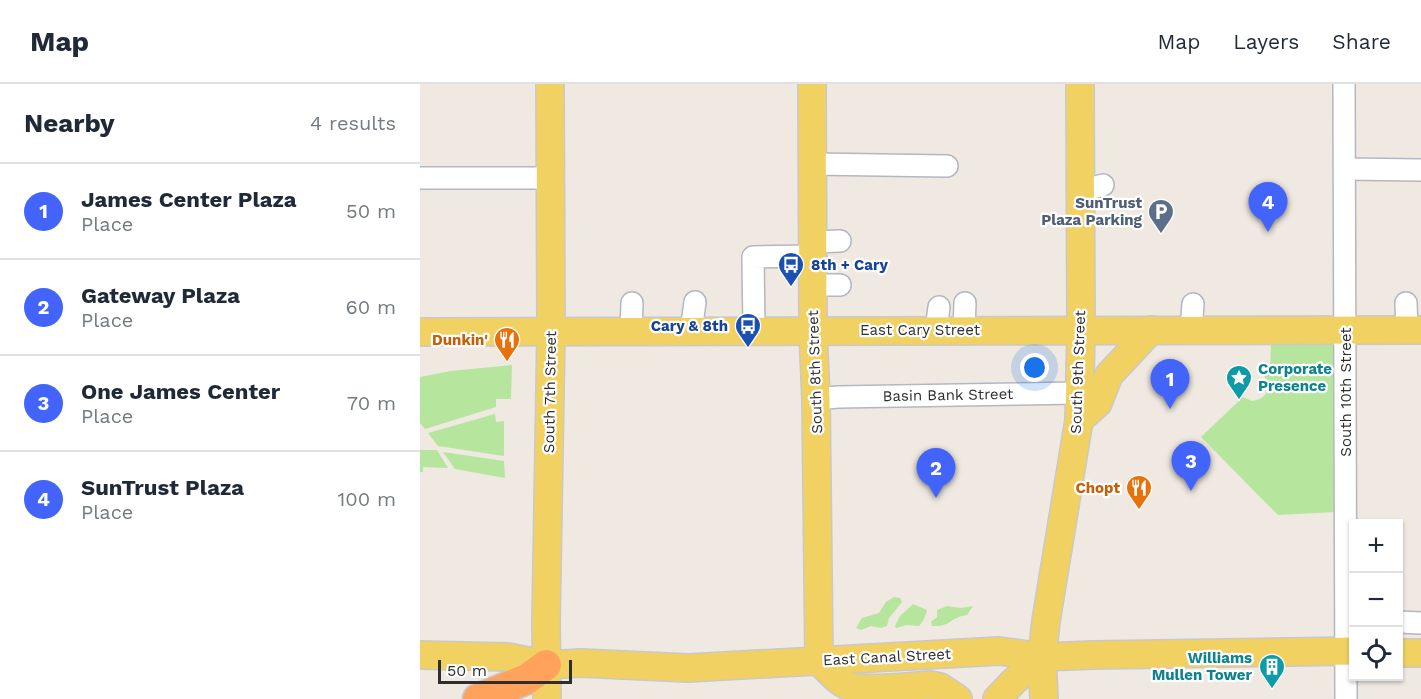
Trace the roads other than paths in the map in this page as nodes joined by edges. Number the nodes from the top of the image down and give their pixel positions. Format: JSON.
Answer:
{"nodes":[{"id":1,"x":550,"y":84,"type":"edge"},
{"id":2,"x":812,"y":84,"type":"edge"},
{"id":3,"x":1080,"y":84,"type":"edge"},
{"id":4,"x":1344,"y":84,"type":"edge"},
{"id":5,"x":813,"y":164,"type":"junction"},
{"id":6,"x":947,"y":166,"type":"dead end"},
{"id":7,"x":1345,"y":169,"type":"junction"},
{"id":8,"x":1421,"y":170,"type":"edge"},
{"id":9,"x":420,"y":178,"type":"edge"},
{"id":10,"x":551,"y":178,"type":"junction"},
{"id":11,"x":840,"y":241,"type":"dead end"},
{"id":12,"x":813,"y":249,"type":"junction"},
{"id":13,"x":813,"y":285,"type":"junction"},
{"id":14,"x":840,"y":285,"type":"dead end"},
{"id":15,"x":695,"y":302,"type":"dead end"},
{"id":16,"x":632,"y":303,"type":"dead end"},
{"id":17,"x":965,"y":303,"type":"dead end"},
{"id":18,"x":1406,"y":303,"type":"dead end"},
{"id":19,"x":964,"y":330,"type":"junction"},
{"id":20,"x":1081,"y":330,"type":"junction"},
{"id":21,"x":1150,"y":330,"type":"junction"},
{"id":22,"x":1346,"y":330,"type":"junction"},
{"id":23,"x":1414,"y":330,"type":"edge"},
{"id":24,"x":631,"y":331,"type":"junction"},
{"id":25,"x":691,"y":331,"type":"junction"},
{"id":26,"x":753,"y":331,"type":"junction"},
{"id":27,"x":813,"y":331,"type":"junction"},
{"id":28,"x":420,"y":332,"type":"edge"},
{"id":29,"x":551,"y":332,"type":"junction"},
{"id":30,"x":1079,"y":393,"type":"junction"},
{"id":31,"x":816,"y":399,"type":"junction"},
{"id":32,"x":1079,"y":420,"type":"junction"},
{"id":33,"x":1349,"y":519,"type":"edge"},
{"id":34,"x":1403,"y":622,"type":"edge"},
{"id":35,"x":1421,"y":623,"type":"edge"},
{"id":36,"x":1349,"y":651,"type":"edge"},
{"id":37,"x":1403,"y":653,"type":"edge"},
{"id":38,"x":1421,"y":653,"type":"edge"},
{"id":39,"x":420,"y":654,"type":"edge"},
{"id":40,"x":1042,"y":657,"type":"junction"},
{"id":41,"x":819,"y":661,"type":"junction"},
{"id":42,"x":1349,"y":663,"type":"edge"},
{"id":43,"x":546,"y":664,"type":"junction"},
{"id":44,"x":477,"y":699,"type":"edge"},
{"id":45,"x":547,"y":699,"type":"edge"},
{"id":46,"x":958,"y":699,"type":"edge"},
{"id":47,"x":997,"y":699,"type":"edge"},
{"id":48,"x":1044,"y":699,"type":"edge"},
{"id":49,"x":1346,"y":699,"type":"edge"}],
"edges":[{"from":1,"to":10,"type":"main road","name":"South 7th Street"},
{"from":2,"to":5,"type":"main road","name":"South 8th Street"},
{"from":3,"to":20,"type":"main road","name":"South 9th Street"},
{"from":4,"to":7,"type":"street","name":"South 10th Street"},
{"from":5,"to":6,"type":"street"},
{"from":5,"to":12,"type":"main road","name":"South 8th Street"},
{"from":7,"to":8,"type":"street"},
{"from":7,"to":22,"type":"street","name":"South 10th Street"},
{"from":9,"to":10,"type":"street"},
{"from":10,"to":29,"type":"main road","name":"South 7th Street"},
{"from":11,"to":12,"type":"street"},
{"from":12,"to":13,"type":"main road","name":"South 8th Street"},
{"from":12,"to":26,"type":"street"},
{"from":13,"to":14,"type":"street"},
{"from":13,"to":27,"type":"main road","name":"South 8th Street"},
{"from":15,"to":25,"type":"street"},
{"from":16,"to":24,"type":"street"},
{"from":17,"to":19,"type":"street"},
{"from":18,"to":23,"type":"street"},
{"from":19,"to":20,"type":"main road","name":"East Cary Street"},
{"from":19,"to":27,"type":"main road","name":"East Cary Street"},
{"from":20,"to":21,"type":"main road","name":"East Cary Street"},
{"from":20,"to":30,"type":"main road","name":"South 9th Street"},
{"from":21,"to":22,"type":"main road","name":"East Cary Street"},
{"from":21,"to":32,"type":"main road"},
{"from":22,"to":23,"type":"main road","name":"East Cary Street"},
{"from":22,"to":33,"type":"street","name":"South 10th Street"},
{"from":24,"to":25,"type":"main road","name":"East Cary Street"},
{"from":24,"to":29,"type":"main road","name":"East Cary Street"},
{"from":25,"to":26,"type":"main road","name":"East Cary Street"},
{"from":26,"to":27,"type":"main road","name":"East Cary Street"},
{"from":27,"to":31,"type":"main road","name":"South 8th Street"},
{"from":28,"to":29,"type":"main road","name":"East Cary Street"},
{"from":29,"to":43,"type":"main road","name":"South 7th Street"},
{"from":30,"to":31,"type":"street","name":"Basin Bank Street"},
{"from":30,"to":32,"type":"main road","name":"South 9th Street"},
{"from":31,"to":41,"type":"main road","name":"South 8th Street"},
{"from":32,"to":40,"type":"main road","name":"South 9th Street"},
{"from":34,"to":35,"type":"street"},
{"from":36,"to":40,"type":"main road","name":"East Canal Street"},
{"from":37,"to":38,"type":"main road"},
{"from":39,"to":43,"type":"main road","name":"East Canal Street"},
{"from":40,"to":41,"type":"main road","name":"East Canal Street"},
{"from":40,"to":47,"type":"main road"},
{"from":40,"to":48,"type":"main road","name":"South 9th Street"},
{"from":41,"to":43,"type":"main road","name":"East Canal Street"},
{"from":41,"to":46,"type":"main road"},
{"from":42,"to":49,"type":"street","name":"South 10th Street"},
{"from":43,"to":44,"type":"highway"},
{"from":43,"to":45,"type":"main road","name":"South 7th Street"}]}
